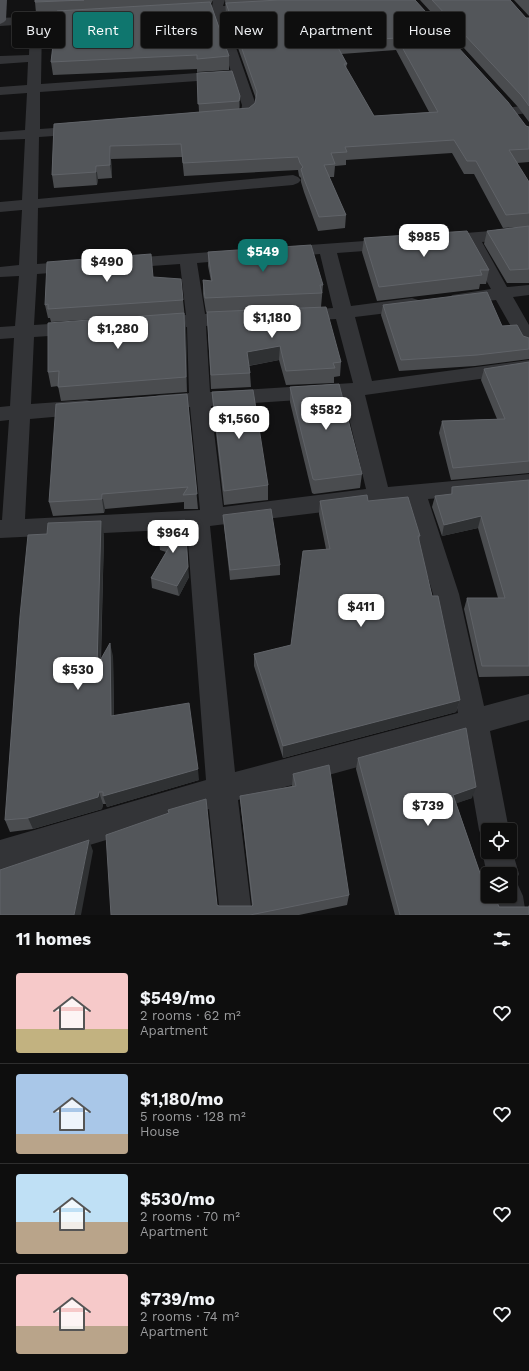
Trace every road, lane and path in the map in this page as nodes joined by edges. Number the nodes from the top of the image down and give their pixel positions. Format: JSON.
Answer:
{"nodes":[{"id":1,"x":1,"y":0,"type":"edge"},
{"id":2,"x":218,"y":5,"type":"edge"},
{"id":3,"x":270,"y":7,"type":"edge"},
{"id":4,"x":176,"y":12,"type":"edge"},
{"id":5,"x":0,"y":21,"type":"edge"},
{"id":6,"x":12,"y":21,"type":"edge"},
{"id":7,"x":35,"y":48,"type":"edge"},
{"id":8,"x":34,"y":58,"type":"junction"},
{"id":9,"x":0,"y":60,"type":"edge"},
{"id":10,"x":239,"y":74,"type":"junction"},
{"id":11,"x":34,"y":89,"type":"junction"},
{"id":12,"x":0,"y":91,"type":"edge"},
{"id":13,"x":501,"y":100,"type":"edge"},
{"id":14,"x":529,"y":109,"type":"edge"},
{"id":15,"x":512,"y":111,"type":"junction"},
{"id":16,"x":215,"y":119,"type":"edge"},
{"id":17,"x":520,"y":123,"type":"edge"},
{"id":18,"x":96,"y":129,"type":"edge"},
{"id":19,"x":32,"y":134,"type":"junction"},
{"id":20,"x":0,"y":136,"type":"edge"},
{"id":21,"x":293,"y":180,"type":"dead end"},
{"id":22,"x":30,"y":205,"type":"junction"},
{"id":23,"x":0,"y":207,"type":"edge"},
{"id":24,"x":529,"y":233,"type":"edge"},
{"id":25,"x":471,"y":238,"type":"junction"},
{"id":26,"x":327,"y":249,"type":"junction"},
{"id":27,"x":188,"y":258,"type":"junction"},
{"id":28,"x":28,"y":270,"type":"junction"},
{"id":29,"x":0,"y":272,"type":"edge"},
{"id":30,"x":529,"y":290,"type":"edge"},
{"id":31,"x":502,"y":293,"type":"junction"},
{"id":32,"x":344,"y":313,"type":"junction"},
{"id":33,"x":281,"y":316,"type":"edge"},
{"id":34,"x":250,"y":317,"type":"edge"},
{"id":35,"x":196,"y":320,"type":"junction"},
{"id":36,"x":140,"y":324,"type":"edge"},
{"id":37,"x":92,"y":327,"type":"edge"},
{"id":38,"x":24,"y":332,"type":"junction"},
{"id":39,"x":0,"y":333,"type":"edge"},
{"id":40,"x":529,"y":342,"type":"edge"},
{"id":41,"x":529,"y":366,"type":"edge"},
{"id":42,"x":358,"y":389,"type":"junction"},
{"id":43,"x":200,"y":398,"type":"junction"},
{"id":44,"x":137,"y":403,"type":"edge"},
{"id":45,"x":106,"y":406,"type":"edge"},
{"id":46,"x":20,"y":412,"type":"junction"},
{"id":47,"x":0,"y":414,"type":"edge"},
{"id":48,"x":529,"y":482,"type":"edge"},
{"id":49,"x":414,"y":492,"type":"junction"},
{"id":50,"x":379,"y":497,"type":"junction"},
{"id":51,"x":205,"y":517,"type":"junction"},
{"id":52,"x":7,"y":529,"type":"edge"},
{"id":53,"x":529,"y":708,"type":"edge"},
{"id":54,"x":474,"y":723,"type":"junction"},
{"id":55,"x":222,"y":790,"type":"junction"},
{"id":56,"x":493,"y":823,"type":"edge"},
{"id":57,"x":0,"y":856,"type":"edge"},
{"id":58,"x":508,"y":903,"type":"edge"},
{"id":59,"x":236,"y":915,"type":"edge"},
{"id":60,"x":510,"y":915,"type":"edge"}],
"edges":[{"from":1,"to":5,"type":"main road"},
{"from":2,"to":3,"type":"street"},
{"from":2,"to":4,"type":"street"},
{"from":2,"to":10,"type":"street"},
{"from":5,"to":6,"type":"street"},
{"from":7,"to":8,"type":"street"},
{"from":8,"to":9,"type":"street"},
{"from":8,"to":11,"type":"street"},
{"from":10,"to":11,"type":"street"},
{"from":10,"to":16,"type":"street"},
{"from":11,"to":12,"type":"street"},
{"from":11,"to":19,"type":"street"},
{"from":13,"to":15,"type":"street"},
{"from":14,"to":15,"type":"street"},
{"from":15,"to":17,"type":"street"},
{"from":18,"to":19,"type":"street"},
{"from":19,"to":20,"type":"street"},
{"from":19,"to":22,"type":"street"},
{"from":21,"to":22,"type":"street"},
{"from":22,"to":23,"type":"street"},
{"from":22,"to":28,"type":"street"},
{"from":24,"to":25,"type":"street"},
{"from":25,"to":26,"type":"street"},
{"from":25,"to":31,"type":"street"},
{"from":26,"to":27,"type":"street"},
{"from":26,"to":32,"type":"street"},
{"from":27,"to":28,"type":"street"},
{"from":27,"to":35,"type":"street"},
{"from":28,"to":29,"type":"street"},
{"from":28,"to":38,"type":"street"},
{"from":30,"to":31,"type":"street"},
{"from":31,"to":32,"type":"street"},
{"from":31,"to":40,"type":"street"},
{"from":32,"to":33,"type":"street"},
{"from":32,"to":42,"type":"street"},
{"from":34,"to":35,"type":"street"},
{"from":35,"to":36,"type":"street"},
{"from":35,"to":43,"type":"street"},
{"from":37,"to":38,"type":"street"},
{"from":38,"to":39,"type":"street"},
{"from":38,"to":46,"type":"street"},
{"from":41,"to":42,"type":"street"},
{"from":42,"to":43,"type":"street"},
{"from":42,"to":50,"type":"street"},
{"from":43,"to":44,"type":"street"},
{"from":43,"to":51,"type":"street"},
{"from":45,"to":46,"type":"street"},
{"from":46,"to":47,"type":"street"},
{"from":46,"to":52,"type":"street"},
{"from":48,"to":49,"type":"street"},
{"from":49,"to":50,"type":"street"},
{"from":49,"to":54,"type":"street"},
{"from":50,"to":51,"type":"street"},
{"from":51,"to":52,"type":"street"},
{"from":51,"to":55,"type":"street"},
{"from":53,"to":54,"type":"street"},
{"from":54,"to":55,"type":"street"},
{"from":54,"to":56,"type":"street"},
{"from":55,"to":57,"type":"street"},
{"from":55,"to":59,"type":"street"},
{"from":58,"to":60,"type":"street"}]}
